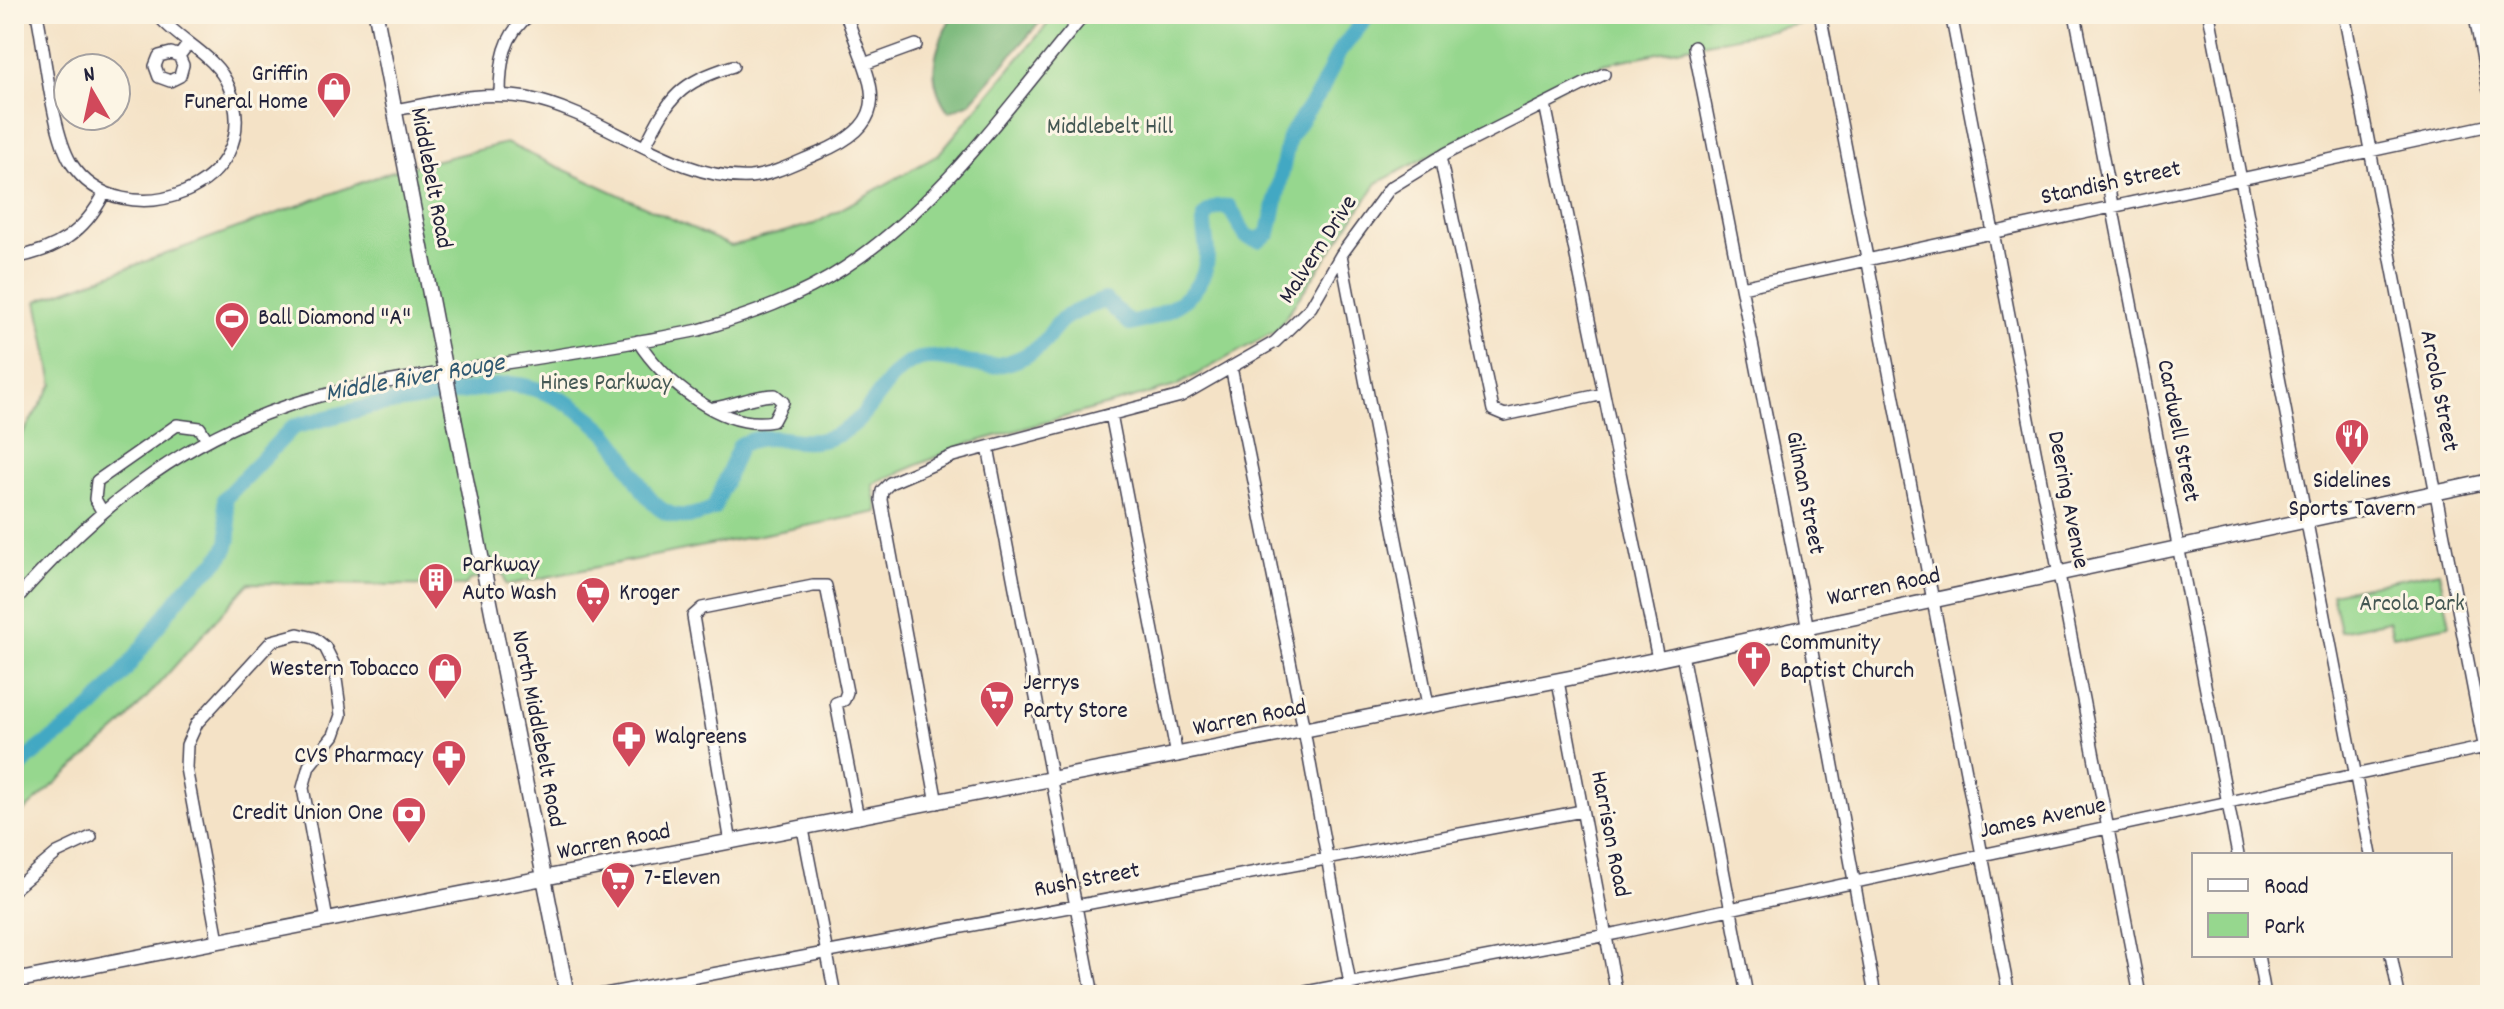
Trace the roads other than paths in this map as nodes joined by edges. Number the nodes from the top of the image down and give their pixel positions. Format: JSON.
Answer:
{"nodes":[{"id":1,"x":37,"y":14,"type":"edge"},
{"id":2,"x":157,"y":14,"type":"edge"},
{"id":3,"x":376,"y":14,"type":"edge"},
{"id":4,"x":531,"y":14,"type":"edge"},
{"id":5,"x":846,"y":14,"type":"edge"},
{"id":6,"x":1085,"y":14,"type":"edge"},
{"id":7,"x":1951,"y":14,"type":"edge"},
{"id":8,"x":2075,"y":14,"type":"edge"},
{"id":9,"x":2209,"y":14,"type":"edge"},
{"id":10,"x":2344,"y":14,"type":"edge"},
{"id":11,"x":2476,"y":14,"type":"edge"},
{"id":12,"x":1821,"y":19,"type":"dead end"},
{"id":13,"x":189,"y":43,"type":"junction"},
{"id":14,"x":916,"y":45,"type":"dead end"},
{"id":15,"x":1694,"y":47,"type":"dead end"},
{"id":16,"x":179,"y":56,"type":"dead end"},
{"id":17,"x":864,"y":64,"type":"junction"},
{"id":18,"x":733,"y":66,"type":"dead end"},
{"id":19,"x":1604,"y":74,"type":"dead end"},
{"id":20,"x":2490,"y":89,"type":"edge"},
{"id":21,"x":500,"y":95,"type":"junction"},
{"id":22,"x":1545,"y":104,"type":"junction"},
{"id":23,"x":395,"y":110,"type":"junction"},
{"id":24,"x":2490,"y":125,"type":"edge"},
{"id":25,"x":645,"y":146,"type":"junction"},
{"id":26,"x":2371,"y":150,"type":"junction"},
{"id":27,"x":1440,"y":157,"type":"junction"},
{"id":28,"x":2242,"y":179,"type":"junction"},
{"id":29,"x":104,"y":194,"type":"junction"},
{"id":30,"x":2112,"y":206,"type":"junction"},
{"id":31,"x":1993,"y":232,"type":"junction"},
{"id":32,"x":1341,"y":255,"type":"junction"},
{"id":33,"x":14,"y":258,"type":"edge"},
{"id":34,"x":1868,"y":259,"type":"junction"},
{"id":35,"x":1742,"y":287,"type":"junction"},
{"id":36,"x":638,"y":341,"type":"junction"},
{"id":37,"x":441,"y":351,"type":"joint"},
{"id":38,"x":1231,"y":367,"type":"junction"},
{"id":39,"x":1604,"y":394,"type":"junction"},
{"id":40,"x":714,"y":408,"type":"junction"},
{"id":41,"x":1111,"y":414,"type":"junction"},
{"id":42,"x":207,"y":440,"type":"junction"},
{"id":43,"x":988,"y":447,"type":"junction"},
{"id":44,"x":2490,"y":481,"type":"edge"},
{"id":45,"x":2435,"y":493,"type":"junction"},
{"id":46,"x":102,"y":511,"type":"junction"},
{"id":47,"x":2307,"y":519,"type":"junction"},
{"id":48,"x":2177,"y":548,"type":"junction"},
{"id":49,"x":2059,"y":573,"type":"junction"},
{"id":50,"x":1935,"y":599,"type":"junction"},
{"id":51,"x":14,"y":602,"type":"edge"},
{"id":52,"x":1806,"y":627,"type":"junction"},
{"id":53,"x":1682,"y":654,"type":"junction"},
{"id":54,"x":1658,"y":659,"type":"junction"},
{"id":55,"x":1558,"y":681,"type":"junction"},
{"id":56,"x":1428,"y":705,"type":"junction"},
{"id":57,"x":1304,"y":730,"type":"junction"},
{"id":58,"x":2487,"y":746,"type":"edge"},
{"id":59,"x":1177,"y":756,"type":"junction"},
{"id":60,"x":2355,"y":774,"type":"junction"},
{"id":61,"x":2490,"y":776,"type":"edge"},
{"id":62,"x":1053,"y":780,"type":"junction"},
{"id":63,"x":2228,"y":801,"type":"junction"},
{"id":64,"x":937,"y":803,"type":"junction"},
{"id":65,"x":1582,"y":811,"type":"junction"},
{"id":66,"x":858,"y":818,"type":"junction"},
{"id":67,"x":2108,"y":827,"type":"junction"},
{"id":68,"x":803,"y":829,"type":"junction"},
{"id":69,"x":91,"y":837,"type":"dead end"},
{"id":70,"x":731,"y":843,"type":"junction"},
{"id":71,"x":2238,"y":853,"type":"edge"},
{"id":72,"x":2371,"y":853,"type":"edge"},
{"id":73,"x":1983,"y":854,"type":"junction"},
{"id":74,"x":1327,"y":859,"type":"junction"},
{"id":75,"x":543,"y":879,"type":"junction"},
{"id":76,"x":1854,"y":882,"type":"junction"},
{"id":77,"x":14,"y":889,"type":"edge"},
{"id":78,"x":1077,"y":906,"type":"junction"},
{"id":79,"x":1731,"y":909,"type":"junction"},
{"id":80,"x":327,"y":920,"type":"junction"},
{"id":81,"x":1605,"y":935,"type":"junction"},
{"id":82,"x":218,"y":940,"type":"junction"},
{"id":83,"x":827,"y":952,"type":"junction"},
{"id":84,"x":2258,"y":957,"type":"edge"},
{"id":85,"x":2391,"y":957,"type":"edge"},
{"id":86,"x":15,"y":978,"type":"edge"},
{"id":87,"x":1351,"y":989,"type":"edge"},
{"id":88,"x":567,"y":995,"type":"edge"},
{"id":89,"x":600,"y":995,"type":"edge"},
{"id":90,"x":835,"y":995,"type":"edge"},
{"id":91,"x":1093,"y":995,"type":"edge"},
{"id":92,"x":1290,"y":995,"type":"edge"},
{"id":93,"x":1617,"y":995,"type":"edge"},
{"id":94,"x":1747,"y":995,"type":"edge"},
{"id":95,"x":1875,"y":995,"type":"edge"},
{"id":96,"x":2009,"y":995,"type":"edge"},
{"id":97,"x":2140,"y":995,"type":"edge"},
{"id":98,"x":2265,"y":995,"type":"edge"},
{"id":99,"x":2399,"y":995,"type":"edge"}],
"edges":[{"from":1,"to":29,"type":"street"},
{"from":2,"to":13,"type":"street"},
{"from":3,"to":23,"type":"main road","name":"Middlebelt Road"},
{"from":4,"to":21,"type":"street"},
{"from":5,"to":17,"type":"street"},
{"from":6,"to":36,"type":"street"},
{"from":7,"to":31,"type":"street","name":"Deering Avenue"},
{"from":8,"to":30,"type":"street","name":"Cardwell Street"},
{"from":9,"to":28,"type":"street"},
{"from":10,"to":26,"type":"street","name":"Arcola Street"},
{"from":11,"to":20,"type":"main road"},
{"from":12,"to":34,"type":"street"},
{"from":13,"to":16,"type":"street"},
{"from":13,"to":29,"type":"street"},
{"from":14,"to":17,"type":"street"},
{"from":15,"to":35,"type":"street","name":"Gilman Street"},
{"from":17,"to":25,"type":"street"},
{"from":18,"to":25,"type":"street"},
{"from":19,"to":22,"type":"street","name":"Malvern Drive"},
{"from":21,"to":23,"type":"street"},
{"from":21,"to":25,"type":"street"},
{"from":22,"to":27,"type":"street","name":"Malvern Drive"},
{"from":22,"to":39,"type":"street"},
{"from":23,"to":37,"type":"main road","name":"Middlebelt Road"},
{"from":24,"to":26,"type":"street","name":"Standish Street"},
{"from":26,"to":28,"type":"street","name":"Standish Street"},
{"from":26,"to":45,"type":"street","name":"Arcola Street"},
{"from":27,"to":32,"type":"street","name":"Malvern Drive"},
{"from":27,"to":39,"type":"street"},
{"from":28,"to":30,"type":"street","name":"Standish Street"},
{"from":28,"to":47,"type":"street"},
{"from":29,"to":33,"type":"street"},
{"from":30,"to":31,"type":"street","name":"Standish Street"},
{"from":30,"to":48,"type":"street","name":"Cardwell Street"},
{"from":31,"to":34,"type":"street","name":"Standish Street"},
{"from":31,"to":49,"type":"street","name":"Deering Avenue"},
{"from":32,"to":38,"type":"street","name":"Malvern Drive"},
{"from":32,"to":56,"type":"street"},
{"from":34,"to":35,"type":"street","name":"Standish Street"},
{"from":34,"to":50,"type":"street"},
{"from":35,"to":52,"type":"street","name":"Gilman Street"},
{"from":36,"to":40,"type":"street"},
{"from":36,"to":42,"type":"street"},
{"from":37,"to":75,"type":"main road","name":"North Middlebelt Road","bridge":true},
{"from":38,"to":41,"type":"street","name":"Malvern Drive"},
{"from":38,"to":57,"type":"street"},
{"from":39,"to":54,"type":"street"},
{"from":40,"to":40,"type":"street"},
{"from":41,"to":43,"type":"street","name":"Malvern Drive"},
{"from":41,"to":59,"type":"street"},
{"from":42,"to":46,"type":"street"},
{"from":42,"to":46,"type":"street"},
{"from":43,"to":62,"type":"street"},
{"from":43,"to":64,"type":"street","name":"Malvern Drive"},
{"from":44,"to":45,"type":"main road","name":"Warren Road"},
{"from":45,"to":47,"type":"main road","name":"Warren Road"},
{"from":45,"to":58,"type":"street","name":"Arcola Street"},
{"from":46,"to":51,"type":"street"},
{"from":47,"to":48,"type":"main road","name":"Warren Road"},
{"from":47,"to":60,"type":"street"},
{"from":48,"to":49,"type":"main road","name":"Warren Road"},
{"from":48,"to":63,"type":"street","name":"Cardwell Street"},
{"from":49,"to":50,"type":"main road","name":"Warren Road"},
{"from":49,"to":67,"type":"street","name":"Deering Avenue"},
{"from":50,"to":52,"type":"main road","name":"Warren Road"},
{"from":50,"to":73,"type":"street"},
{"from":52,"to":53,"type":"main road","name":"Warren Road"},
{"from":52,"to":76,"type":"street","name":"Gilman Street"},
{"from":53,"to":54,"type":"main road","name":"Warren Road"},
{"from":53,"to":79,"type":"street"},
{"from":54,"to":55,"type":"main road","name":"Warren Road"},
{"from":55,"to":56,"type":"main road","name":"Warren Road"},
{"from":55,"to":65,"type":"street","name":"Harrison Road"},
{"from":56,"to":57,"type":"main road","name":"Warren Road"},
{"from":57,"to":59,"type":"main road","name":"Warren Road"},
{"from":57,"to":74,"type":"street"},
{"from":58,"to":60,"type":"street","name":"James Avenue"},
{"from":58,"to":61,"type":"street","name":"Arcola Street"},
{"from":59,"to":62,"type":"main road","name":"Warren Road"},
{"from":60,"to":63,"type":"street","name":"James Avenue"},
{"from":60,"to":72,"type":"street"},
{"from":62,"to":64,"type":"main road","name":"Warren Road"},
{"from":62,"to":78,"type":"street"},
{"from":63,"to":67,"type":"street","name":"James Avenue"},
{"from":63,"to":71,"type":"street","name":"Cardwell Street"},
{"from":64,"to":66,"type":"main road","name":"Warren Road"},
{"from":65,"to":74,"type":"street","name":"Rush Street"},
{"from":65,"to":81,"type":"street","name":"Harrison Road"},
{"from":66,"to":68,"type":"main road","name":"Warren Road"},
{"from":66,"to":70,"type":"street"},
{"from":67,"to":73,"type":"street","name":"James Avenue"},
{"from":67,"to":97,"type":"street","name":"Deering Avenue"},
{"from":68,"to":70,"type":"main road","name":"Warren Road"},
{"from":68,"to":83,"type":"street"},
{"from":69,"to":77,"type":"street"},
{"from":70,"to":75,"type":"main road","name":"Warren Road"},
{"from":73,"to":76,"type":"street","name":"James Avenue"},
{"from":73,"to":96,"type":"street"},
{"from":74,"to":78,"type":"street","name":"Rush Street"},
{"from":74,"to":87,"type":"street"},
{"from":75,"to":80,"type":"main road","name":"Warren Road"},
{"from":75,"to":88,"type":"main road"},
{"from":76,"to":79,"type":"street","name":"James Avenue"},
{"from":76,"to":95,"type":"street","name":"Gilman Street"},
{"from":78,"to":83,"type":"street","name":"Rush Street"},
{"from":78,"to":91,"type":"street"},
{"from":79,"to":81,"type":"street","name":"James Avenue"},
{"from":79,"to":94,"type":"street"},
{"from":80,"to":82,"type":"main road","name":"Warren Road"},
{"from":80,"to":82,"type":"street"},
{"from":81,"to":87,"type":"street","name":"James Avenue"},
{"from":81,"to":93,"type":"street","name":"Harrison Road"},
{"from":82,"to":86,"type":"main road","name":"Warren Road"},
{"from":83,"to":89,"type":"street","name":"Rush Street"},
{"from":83,"to":90,"type":"street"},
{"from":84,"to":98,"type":"street"},
{"from":85,"to":99,"type":"street"},
{"from":87,"to":92,"type":"street","name":"James Avenue"}]}
